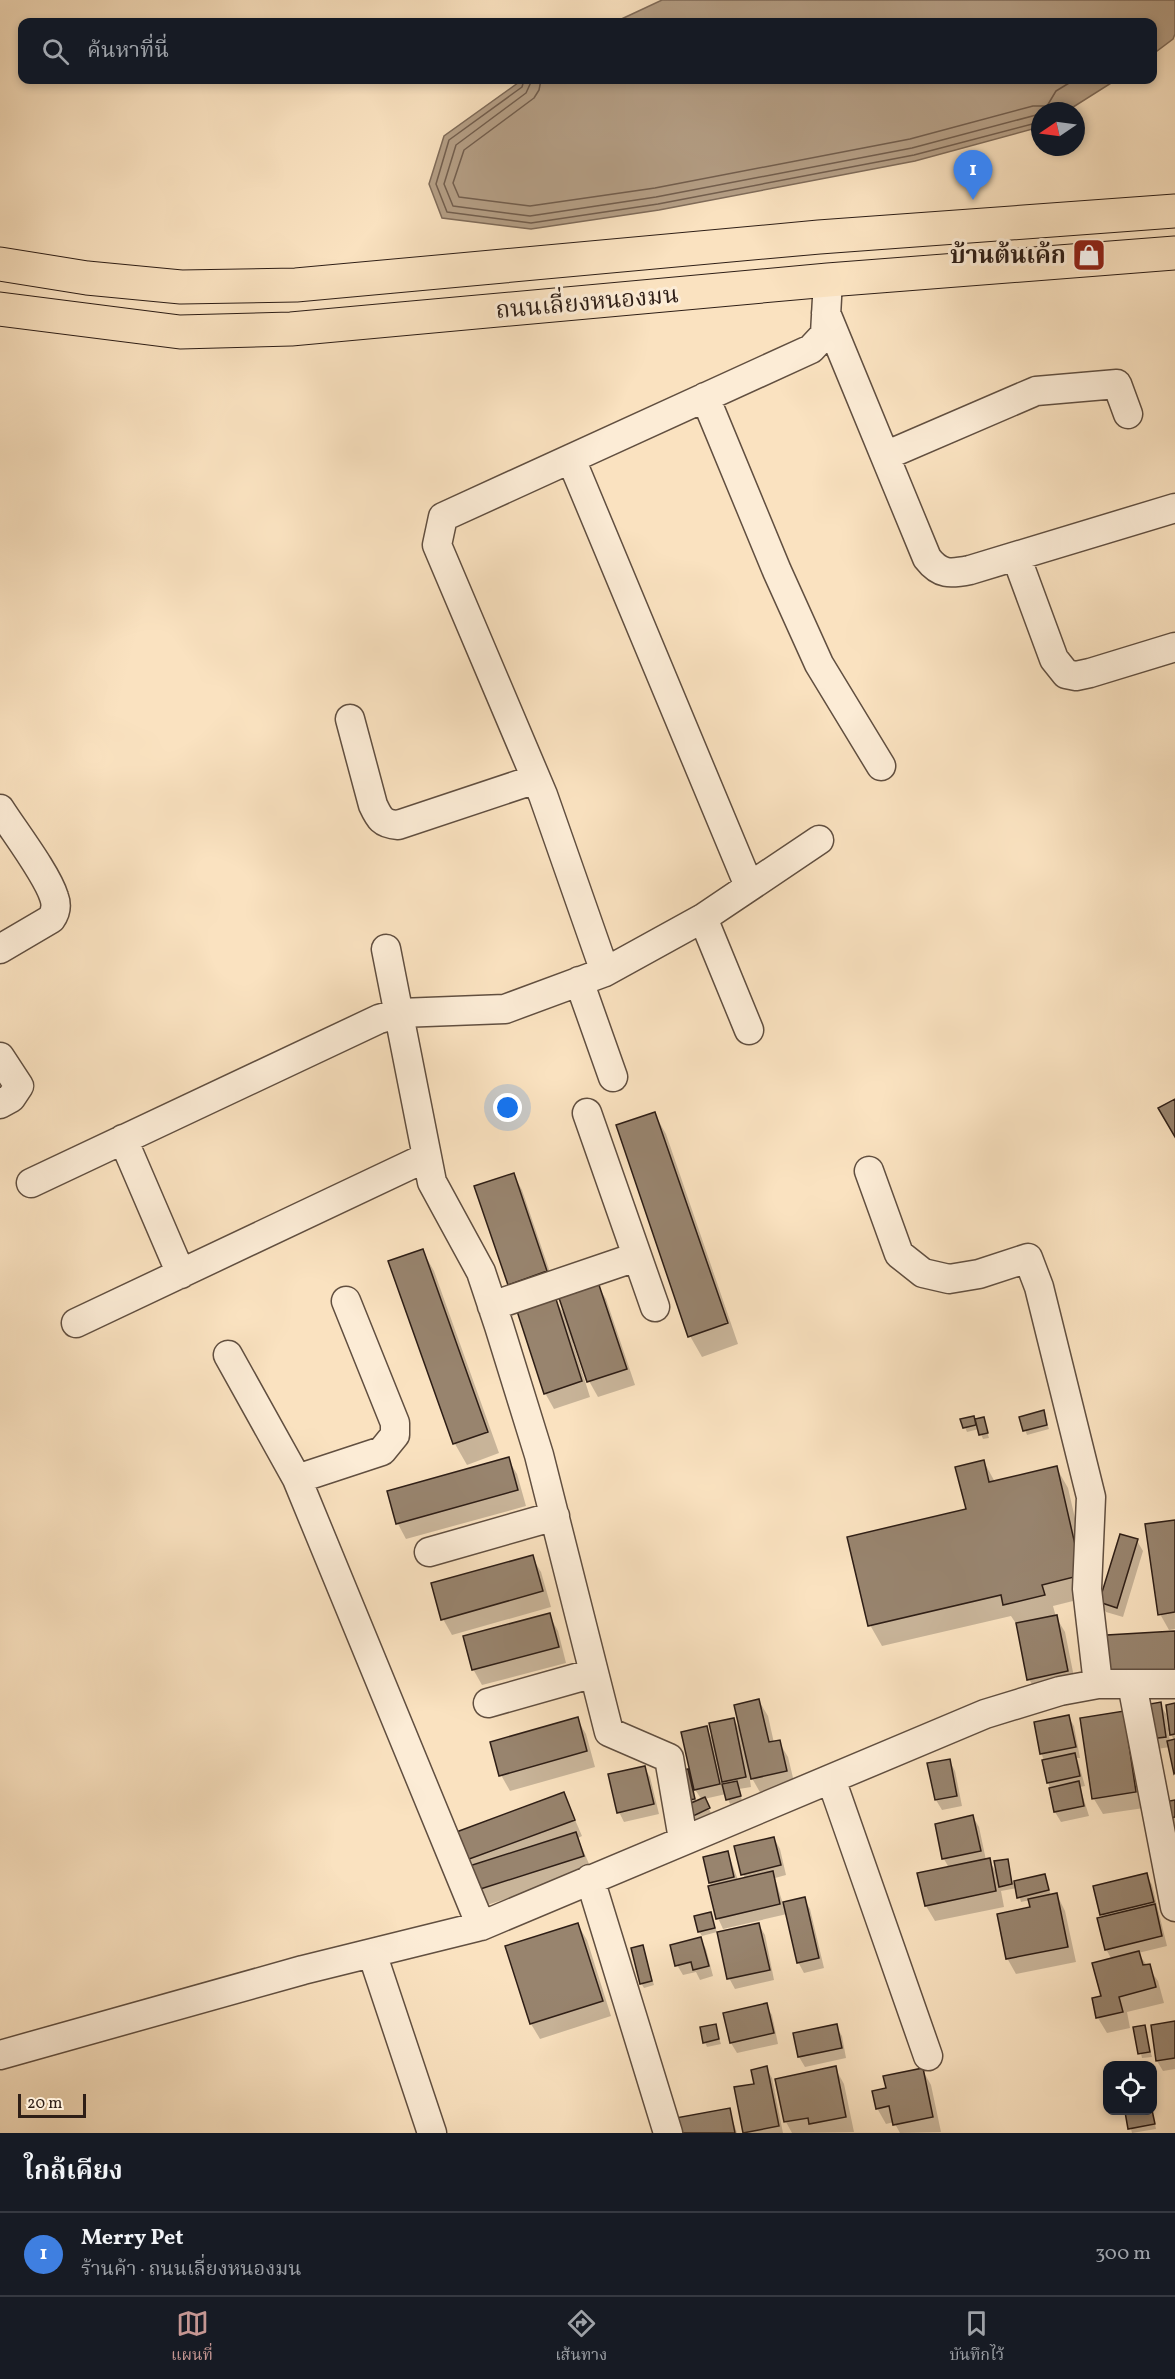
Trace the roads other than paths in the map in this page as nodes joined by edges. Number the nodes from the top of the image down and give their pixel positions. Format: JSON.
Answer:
{"nodes":[{"id":1,"x":1175,"y":211,"type":"edge"},
{"id":2,"x":1175,"y":253,"type":"edge"},
{"id":3,"x":0,"y":264,"type":"edge"},
{"id":4,"x":828,"y":280,"type":"junction"},
{"id":5,"x":0,"y":309,"type":"edge"},
{"id":6,"x":826,"y":313,"type":"junction"},
{"id":7,"x":705,"y":398,"type":"junction"},
{"id":8,"x":1128,"y":414,"type":"dead end"},
{"id":9,"x":885,"y":456,"type":"junction"},
{"id":10,"x":571,"y":459,"type":"junction"},
{"id":11,"x":1175,"y":508,"type":"edge"},
{"id":12,"x":1016,"y":556,"type":"junction"},
{"id":13,"x":1175,"y":647,"type":"edge"},
{"id":14,"x":350,"y":719,"type":"dead end"},
{"id":15,"x":881,"y":766,"type":"dead end"},
{"id":16,"x":536,"y":779,"type":"junction"},
{"id":17,"x":0,"y":809,"type":"edge"},
{"id":18,"x":819,"y":840,"type":"dead end"},
{"id":19,"x":748,"y":886,"type":"junction"},
{"id":20,"x":703,"y":918,"type":"junction"},
{"id":21,"x":0,"y":949,"type":"edge"},
{"id":22,"x":386,"y":949,"type":"dead end"},
{"id":23,"x":592,"y":976,"type":"junction"},
{"id":24,"x":400,"y":1013,"type":"junction"},
{"id":25,"x":749,"y":1029,"type":"dead end"},
{"id":26,"x":0,"y":1057,"type":"edge"},
{"id":27,"x":613,"y":1077,"type":"dead end"},
{"id":28,"x":0,"y":1104,"type":"edge"},
{"id":29,"x":587,"y":1113,"type":"dead end"},
{"id":30,"x":123,"y":1139,"type":"junction"},
{"id":31,"x":427,"y":1157,"type":"junction"},
{"id":32,"x":869,"y":1171,"type":"dead end"},
{"id":33,"x":31,"y":1183,"type":"dead end"},
{"id":34,"x":636,"y":1257,"type":"junction"},
{"id":35,"x":181,"y":1274,"type":"junction"},
{"id":36,"x":346,"y":1302,"type":"dead end"},
{"id":37,"x":492,"y":1306,"type":"junction"},
{"id":38,"x":655,"y":1307,"type":"dead end"},
{"id":39,"x":76,"y":1323,"type":"dead end"},
{"id":40,"x":228,"y":1355,"type":"dead end"},
{"id":41,"x":297,"y":1479,"type":"junction"},
{"id":42,"x":555,"y":1516,"type":"junction"},
{"id":43,"x":429,"y":1552,"type":"dead end"},
{"id":44,"x":594,"y":1673,"type":"junction"},
{"id":45,"x":1098,"y":1684,"type":"junction"},
{"id":46,"x":1131,"y":1684,"type":"junction"},
{"id":47,"x":1175,"y":1684,"type":"edge"},
{"id":48,"x":488,"y":1703,"type":"dead end"},
{"id":49,"x":831,"y":1779,"type":"junction"},
{"id":50,"x":683,"y":1839,"type":"junction"},
{"id":51,"x":590,"y":1878,"type":"junction"},
{"id":52,"x":1175,"y":1907,"type":"edge"},
{"id":53,"x":481,"y":1926,"type":"junction"},
{"id":54,"x":372,"y":1953,"type":"junction"},
{"id":55,"x":0,"y":2055,"type":"edge"},
{"id":56,"x":928,"y":2056,"type":"dead end"},
{"id":57,"x":432,"y":2133,"type":"edge"},
{"id":58,"x":668,"y":2133,"type":"edge"}],
"edges":[{"from":1,"to":3,"type":"highway","name":"ถนนเลี่ยงหนองมน"},
{"from":2,"to":4,"type":"highway","name":"ถนนเลี่ยงหนองมน"},
{"from":4,"to":5,"type":"highway","name":"ถนนเลี่ยงหนองมน"},
{"from":4,"to":6,"type":"street"},
{"from":6,"to":7,"type":"street"},
{"from":6,"to":9,"type":"street"},
{"from":7,"to":10,"type":"street"},
{"from":7,"to":15,"type":"street"},
{"from":8,"to":9,"type":"street"},
{"from":9,"to":12,"type":"street"},
{"from":10,"to":16,"type":"street"},
{"from":10,"to":19,"type":"street"},
{"from":11,"to":12,"type":"street"},
{"from":12,"to":13,"type":"street"},
{"from":14,"to":16,"type":"street"},
{"from":16,"to":23,"type":"street"},
{"from":17,"to":21,"type":"street"},
{"from":18,"to":19,"type":"street"},
{"from":19,"to":20,"type":"street"},
{"from":20,"to":23,"type":"street"},
{"from":20,"to":25,"type":"street"},
{"from":22,"to":24,"type":"street"},
{"from":23,"to":24,"type":"street"},
{"from":23,"to":27,"type":"street"},
{"from":24,"to":30,"type":"street"},
{"from":24,"to":31,"type":"street"},
{"from":26,"to":28,"type":"street"},
{"from":29,"to":34,"type":"street"},
{"from":30,"to":33,"type":"street"},
{"from":30,"to":35,"type":"street"},
{"from":31,"to":35,"type":"street"},
{"from":31,"to":37,"type":"street"},
{"from":32,"to":45,"type":"street"},
{"from":34,"to":37,"type":"street"},
{"from":34,"to":38,"type":"street"},
{"from":35,"to":39,"type":"street"},
{"from":36,"to":41,"type":"street"},
{"from":37,"to":42,"type":"street"},
{"from":40,"to":41,"type":"street"},
{"from":41,"to":53,"type":"street"},
{"from":42,"to":43,"type":"street"},
{"from":42,"to":44,"type":"street"},
{"from":44,"to":48,"type":"street"},
{"from":44,"to":50,"type":"street"},
{"from":45,"to":46,"type":"street"},
{"from":45,"to":49,"type":"street"},
{"from":46,"to":47,"type":"street"},
{"from":46,"to":52,"type":"street"},
{"from":49,"to":50,"type":"street"},
{"from":49,"to":56,"type":"street"},
{"from":50,"to":51,"type":"street"},
{"from":51,"to":53,"type":"street"},
{"from":51,"to":58,"type":"street"},
{"from":53,"to":54,"type":"street"},
{"from":54,"to":55,"type":"street"},
{"from":54,"to":57,"type":"street"}]}
